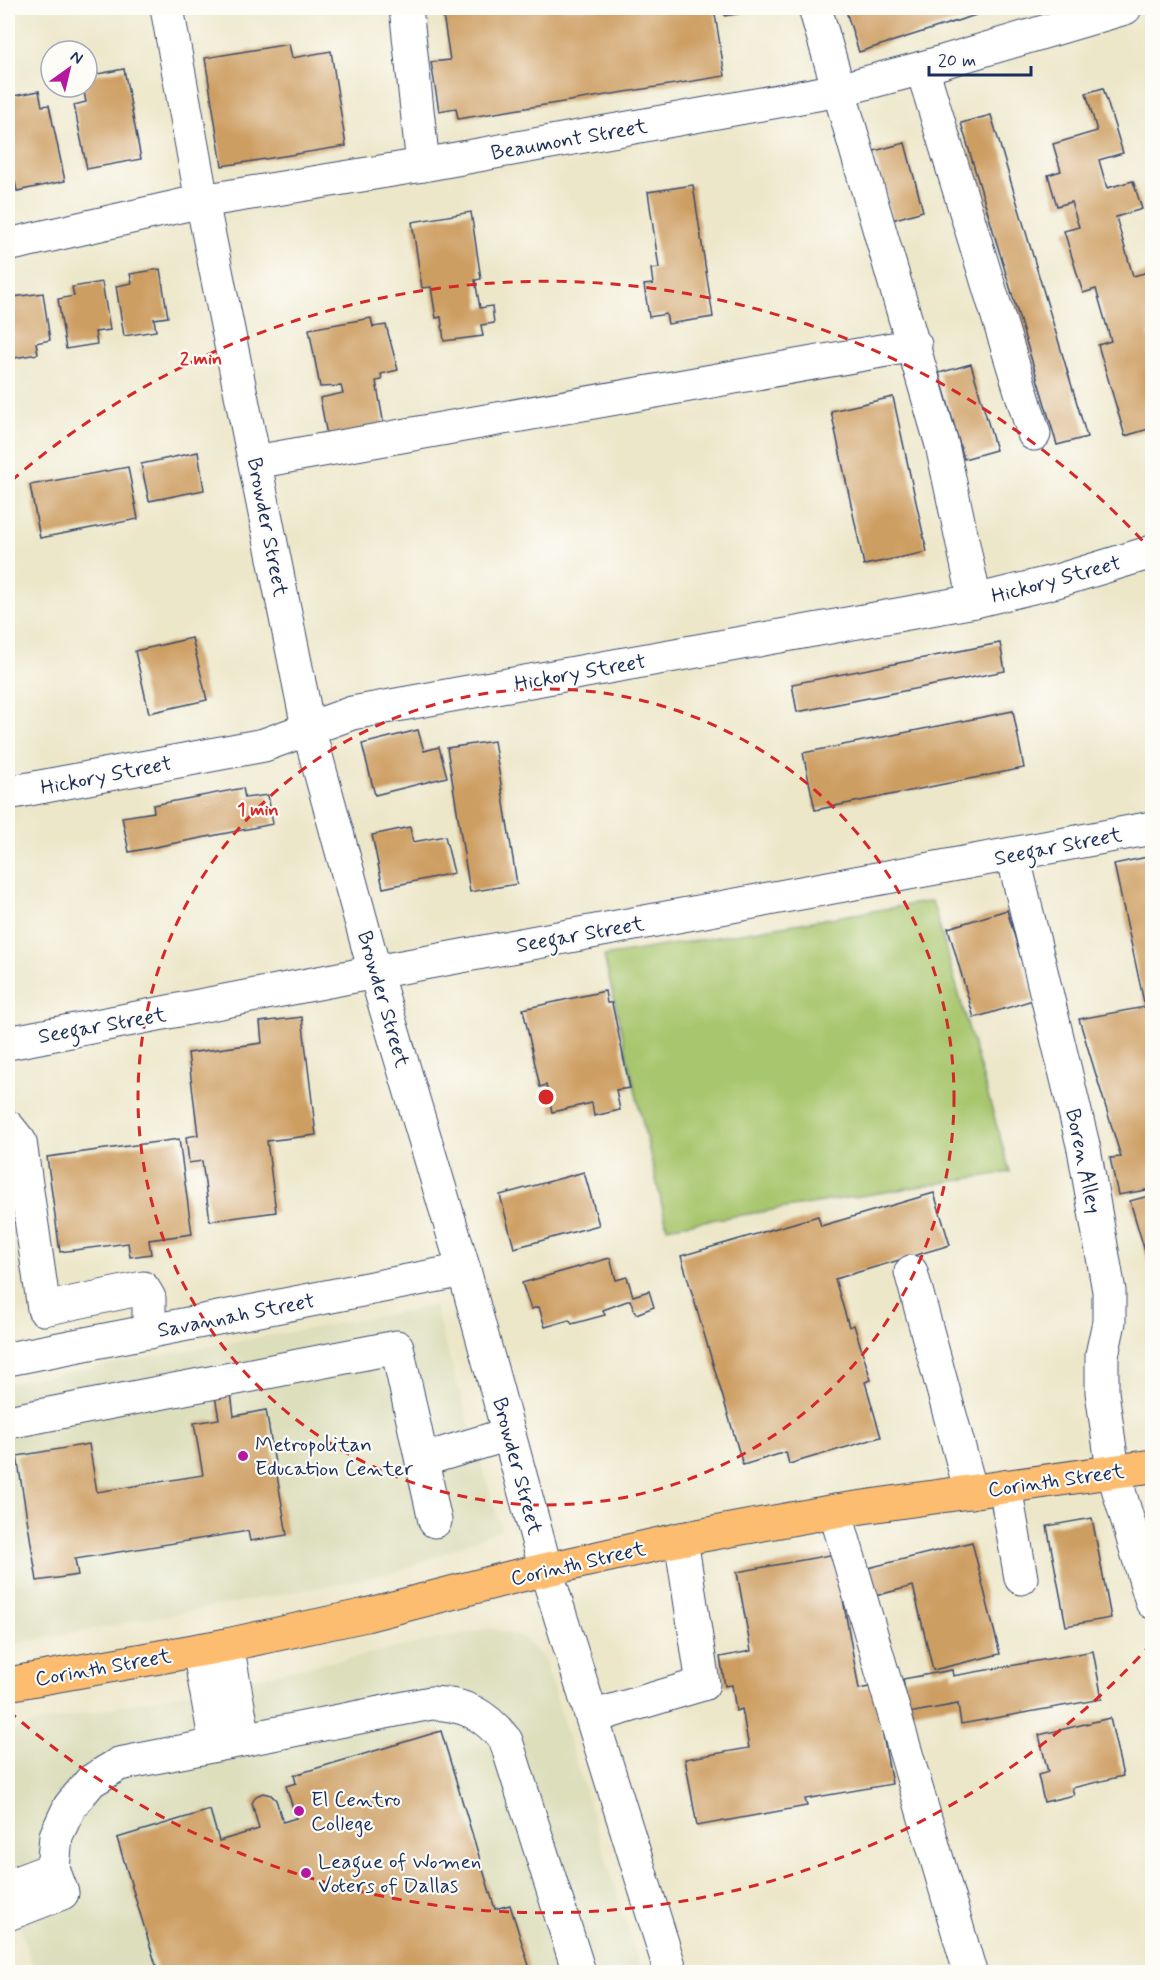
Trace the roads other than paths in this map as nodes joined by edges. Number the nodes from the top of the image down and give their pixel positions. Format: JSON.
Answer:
{"nodes":[{"id":1,"x":167,"y":8,"type":"edge"},
{"id":2,"x":406,"y":8,"type":"edge"},
{"id":3,"x":815,"y":8,"type":"edge"},
{"id":4,"x":1125,"y":8,"type":"edge"},
{"id":5,"x":922,"y":68,"type":"junction"},
{"id":6,"x":839,"y":90,"type":"junction"},
{"id":7,"x":423,"y":165,"type":"junction"},
{"id":8,"x":202,"y":201,"type":"junction"},
{"id":9,"x":8,"y":245,"type":"edge"},
{"id":10,"x":915,"y":345,"type":"junction"},
{"id":11,"x":1034,"y":434,"type":"dead end"},
{"id":12,"x":255,"y":462,"type":"junction"},
{"id":13,"x":1152,"y":552,"type":"edge"},
{"id":14,"x":975,"y":601,"type":"junction"},
{"id":15,"x":308,"y":727,"type":"junction"},
{"id":16,"x":8,"y":793,"type":"edge"},
{"id":17,"x":1152,"y":828,"type":"edge"},
{"id":18,"x":1013,"y":855,"type":"junction"},
{"id":19,"x":375,"y":972,"type":"junction"},
{"id":20,"x":8,"y":1043,"type":"edge"},
{"id":21,"x":8,"y":1127,"type":"edge"},
{"id":22,"x":464,"y":1270,"type":"junction"},
{"id":23,"x":911,"y":1272,"type":"dead end"},
{"id":24,"x":149,"y":1332,"type":"junction"},
{"id":25,"x":8,"y":1359,"type":"edge"},
{"id":26,"x":8,"y":1422,"type":"edge"},
{"id":27,"x":509,"y":1434,"type":"junction"},
{"id":28,"x":422,"y":1460,"type":"junction"},
{"id":29,"x":1152,"y":1466,"type":"edge"},
{"id":30,"x":1113,"y":1471,"type":"junction"},
{"id":31,"x":1005,"y":1486,"type":"junction"},
{"id":32,"x":970,"y":1492,"type":"junction"},
{"id":33,"x":835,"y":1511,"type":"junction"},
{"id":34,"x":435,"y":1521,"type":"dead end"},
{"id":35,"x":681,"y":1539,"type":"junction"},
{"id":36,"x":546,"y":1570,"type":"junction"},
{"id":37,"x":1021,"y":1578,"type":"dead end"},
{"id":38,"x":1152,"y":1602,"type":"edge"},
{"id":39,"x":213,"y":1647,"type":"junction"},
{"id":40,"x":8,"y":1684,"type":"edge"},
{"id":41,"x":592,"y":1717,"type":"junction"},
{"id":42,"x":230,"y":1742,"type":"junction"},
{"id":43,"x":58,"y":1881,"type":"junction"},
{"id":44,"x":8,"y":1886,"type":"edge"},
{"id":45,"x":8,"y":1914,"type":"edge"},
{"id":46,"x":579,"y":1972,"type":"edge"},
{"id":47,"x":671,"y":1972,"type":"edge"},
{"id":48,"x":970,"y":1972,"type":"edge"}],
"edges":[{"from":1,"to":8,"type":"street","name":"Browder Street"},
{"from":2,"to":7,"type":"street"},
{"from":3,"to":6,"type":"street"},
{"from":4,"to":5,"type":"street","name":"Beaumont Street"},
{"from":5,"to":6,"type":"street","name":"Beaumont Street"},
{"from":5,"to":11,"type":"street"},
{"from":6,"to":7,"type":"street","name":"Beaumont Street"},
{"from":6,"to":10,"type":"street"},
{"from":7,"to":8,"type":"street","name":"Beaumont Street"},
{"from":8,"to":9,"type":"street","name":"Beaumont Street"},
{"from":8,"to":12,"type":"street","name":"Browder Street"},
{"from":10,"to":12,"type":"street"},
{"from":10,"to":14,"type":"street"},
{"from":12,"to":15,"type":"street","name":"Browder Street"},
{"from":13,"to":14,"type":"street","name":"Hickory Street"},
{"from":14,"to":15,"type":"street","name":"Hickory Street"},
{"from":15,"to":16,"type":"street","name":"Hickory Street"},
{"from":15,"to":19,"type":"street","name":"Browder Street"},
{"from":17,"to":18,"type":"street","name":"Seegar Street"},
{"from":18,"to":19,"type":"street","name":"Seegar Street"},
{"from":18,"to":30,"type":"street","name":"Boren Alley"},
{"from":19,"to":20,"type":"street","name":"Seegar Street"},
{"from":19,"to":22,"type":"street","name":"Browder Street"},
{"from":21,"to":24,"type":"street"},
{"from":22,"to":24,"type":"street","name":"Savannah Street"},
{"from":22,"to":27,"type":"street","name":"Browder Street"},
{"from":23,"to":32,"type":"street"},
{"from":24,"to":25,"type":"street","name":"Savannah Street"},
{"from":26,"to":28,"type":"street"},
{"from":27,"to":28,"type":"street"},
{"from":27,"to":36,"type":"street","name":"Browder Street"},
{"from":28,"to":34,"type":"street"},
{"from":29,"to":30,"type":"main road","name":"Corinth Street"},
{"from":30,"to":31,"type":"main road","name":"Corinth Street"},
{"from":30,"to":38,"type":"street","name":"Boren Alley"},
{"from":31,"to":32,"type":"main road","name":"Corinth Street"},
{"from":31,"to":37,"type":"street"},
{"from":32,"to":33,"type":"main road","name":"Corinth Street"},
{"from":33,"to":35,"type":"main road","name":"Corinth Street"},
{"from":33,"to":48,"type":"street"},
{"from":35,"to":36,"type":"main road","name":"Corinth Street"},
{"from":35,"to":41,"type":"street"},
{"from":36,"to":39,"type":"main road","name":"Corinth Street"},
{"from":36,"to":41,"type":"street","name":"Browder Street"},
{"from":39,"to":40,"type":"main road","name":"Corinth Street"},
{"from":39,"to":42,"type":"street"},
{"from":41,"to":47,"type":"street","name":"Browder Street"},
{"from":42,"to":43,"type":"street"},
{"from":42,"to":46,"type":"street"},
{"from":43,"to":44,"type":"street"},
{"from":43,"to":45,"type":"street"}]}
